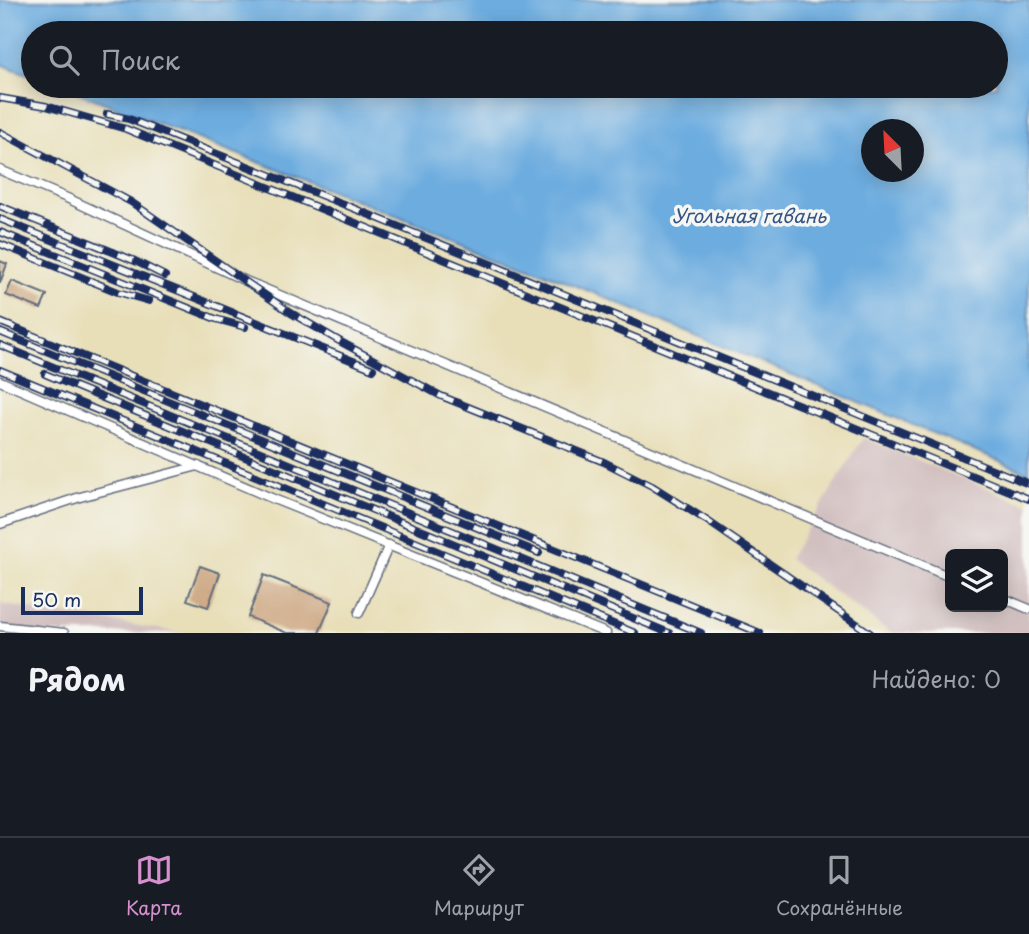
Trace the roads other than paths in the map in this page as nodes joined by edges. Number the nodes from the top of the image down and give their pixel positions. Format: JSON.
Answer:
{"nodes":[{"id":1,"x":0,"y":170,"type":"edge"},
{"id":2,"x":0,"y":381,"type":"edge"},
{"id":3,"x":198,"y":466,"type":"junction"},
{"id":4,"x":0,"y":523,"type":"edge"},
{"id":5,"x":388,"y":545,"type":"junction"},
{"id":6,"x":945,"y":575,"type":"edge"},
{"id":7,"x":1008,"y":600,"type":"edge"},
{"id":8,"x":1029,"y":609,"type":"edge"},
{"id":9,"x":359,"y":613,"type":"dead end"},
{"id":10,"x":0,"y":626,"type":"edge"},
{"id":11,"x":64,"y":633,"type":"edge"},
{"id":12,"x":606,"y":633,"type":"edge"}],
"edges":[{"from":1,"to":6,"type":"lane"},
{"from":2,"to":3,"type":"lane"},
{"from":3,"to":4,"type":"lane"},
{"from":3,"to":5,"type":"lane"},
{"from":5,"to":9,"type":"lane"},
{"from":5,"to":12,"type":"lane"},
{"from":7,"to":8,"type":"lane"},
{"from":10,"to":11,"type":"lane"}]}
